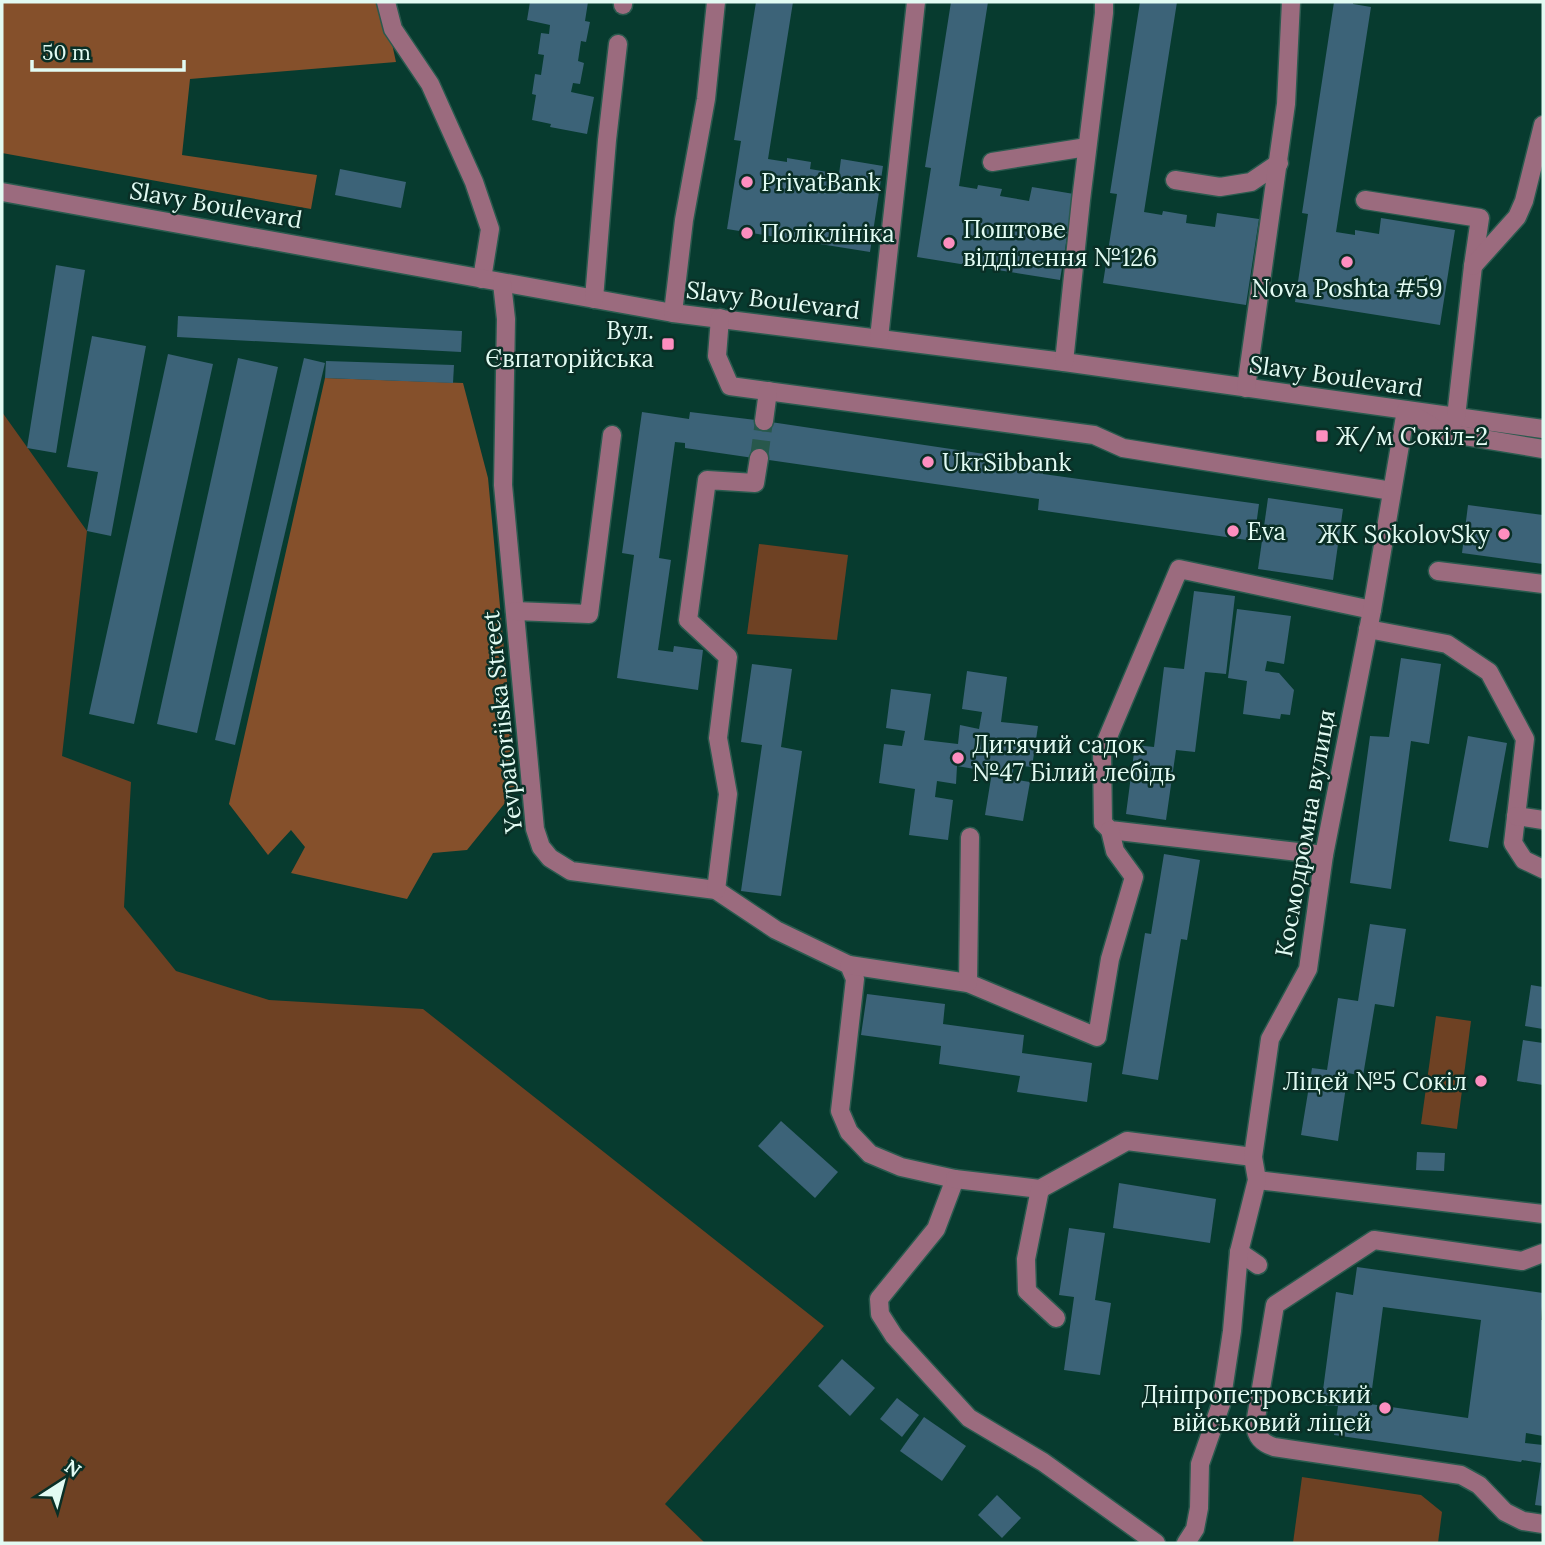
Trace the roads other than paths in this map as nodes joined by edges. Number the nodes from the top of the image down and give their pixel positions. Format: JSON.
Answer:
{"nodes":[{"id":1,"x":386,"y":2,"type":"edge"},
{"id":2,"x":716,"y":2,"type":"edge"},
{"id":3,"x":916,"y":2,"type":"edge"},
{"id":4,"x":1104,"y":2,"type":"edge"},
{"id":5,"x":1292,"y":2,"type":"edge"},
{"id":6,"x":618,"y":44,"type":"dead end"},
{"id":7,"x":1543,"y":125,"type":"edge"},
{"id":8,"x":1087,"y":146,"type":"junction"},
{"id":9,"x":992,"y":162,"type":"dead end"},
{"id":10,"x":1279,"y":163,"type":"junction"},
{"id":11,"x":1175,"y":180,"type":"dead end"},
{"id":12,"x":2,"y":192,"type":"edge"},
{"id":13,"x":1366,"y":200,"type":"dead end"},
{"id":14,"x":1473,"y":266,"type":"junction"},
{"id":15,"x":482,"y":278,"type":"junction"},
{"id":16,"x":502,"y":283,"type":"junction"},
{"id":17,"x":594,"y":299,"type":"junction"},
{"id":18,"x":673,"y":313,"type":"junction"},
{"id":19,"x":720,"y":318,"type":"junction"},
{"id":20,"x":878,"y":338,"type":"junction"},
{"id":21,"x":1064,"y":362,"type":"junction"},
{"id":22,"x":1246,"y":388,"type":"junction"},
{"id":23,"x":768,"y":391,"type":"junction"},
{"id":24,"x":1406,"y":411,"type":"junction"},
{"id":25,"x":1456,"y":417,"type":"junction"},
{"id":26,"x":764,"y":421,"type":"tunnel mouth"},
{"id":27,"x":1543,"y":429,"type":"edge"},
{"id":28,"x":612,"y":435,"type":"dead end"},
{"id":29,"x":1543,"y":449,"type":"edge"},
{"id":30,"x":759,"y":458,"type":"tunnel mouth"},
{"id":31,"x":1392,"y":491,"type":"junction"},
{"id":32,"x":1438,"y":571,"type":"dead end"},
{"id":33,"x":1543,"y":584,"type":"edge"},
{"id":34,"x":1372,"y":610,"type":"junction"},
{"id":35,"x":515,"y":611,"type":"junction"},
{"id":36,"x":1368,"y":629,"type":"junction"},
{"id":37,"x":1516,"y":816,"type":"junction"},
{"id":38,"x":1543,"y":820,"type":"edge"},
{"id":39,"x":1110,"y":830,"type":"junction"},
{"id":40,"x":970,"y":837,"type":"dead end"},
{"id":41,"x":1324,"y":855,"type":"junction"},
{"id":42,"x":1543,"y":869,"type":"edge"},
{"id":43,"x":716,"y":890,"type":"junction"},
{"id":44,"x":849,"y":965,"type":"junction"},
{"id":45,"x":968,"y":983,"type":"junction"},
{"id":46,"x":1253,"y":1157,"type":"junction"},
{"id":47,"x":955,"y":1179,"type":"junction"},
{"id":48,"x":1257,"y":1180,"type":"junction"},
{"id":49,"x":1040,"y":1188,"type":"junction"},
{"id":50,"x":1543,"y":1214,"type":"edge"},
{"id":51,"x":1239,"y":1252,"type":"junction"},
{"id":52,"x":1543,"y":1253,"type":"edge"},
{"id":53,"x":1258,"y":1265,"type":"dead end"},
{"id":54,"x":1056,"y":1318,"type":"dead end"},
{"id":55,"x":1543,"y":1524,"type":"edge"},
{"id":56,"x":1156,"y":1543,"type":"edge"},
{"id":57,"x":1186,"y":1543,"type":"edge"}],
"edges":[{"from":1,"to":15,"type":"street"},
{"from":2,"to":18,"type":"street"},
{"from":3,"to":20,"type":"street"},
{"from":4,"to":8,"type":"street"},
{"from":5,"to":10,"type":"street"},
{"from":6,"to":17,"type":"street"},
{"from":7,"to":14,"type":"street"},
{"from":8,"to":9,"type":"street"},
{"from":8,"to":21,"type":"street"},
{"from":10,"to":11,"type":"street"},
{"from":10,"to":22,"type":"street"},
{"from":12,"to":15,"type":"street","name":"Slavy Boulevard"},
{"from":13,"to":14,"type":"street"},
{"from":14,"to":25,"type":"street"},
{"from":15,"to":16,"type":"street","name":"Slavy Boulevard"},
{"from":16,"to":17,"type":"street","name":"Slavy Boulevard"},
{"from":16,"to":35,"type":"street","name":"Yevpatoriiska Street"},
{"from":17,"to":18,"type":"street","name":"Slavy Boulevard"},
{"from":18,"to":19,"type":"street","name":"Slavy Boulevard"},
{"from":19,"to":20,"type":"street","name":"Slavy Boulevard"},
{"from":19,"to":23,"type":"street"},
{"from":20,"to":21,"type":"street","name":"Slavy Boulevard"},
{"from":21,"to":22,"type":"street","name":"Slavy Boulevard"},
{"from":22,"to":24,"type":"street","name":"Slavy Boulevard"},
{"from":23,"to":26,"type":"street"},
{"from":23,"to":31,"type":"street"},
{"from":24,"to":25,"type":"street","name":"Slavy Boulevard"},
{"from":24,"to":29,"type":"street"},
{"from":24,"to":31,"type":"street","name":"Космодромна вулиця"},
{"from":25,"to":27,"type":"street","name":"Slavy Boulevard"},
{"from":28,"to":35,"type":"street"},
{"from":30,"to":43,"type":"street"},
{"from":31,"to":34,"type":"street","name":"Космодромна вулиця"},
{"from":32,"to":33,"type":"street"},
{"from":34,"to":36,"type":"street","name":"Космодромна вулиця"},
{"from":34,"to":39,"type":"street"},
{"from":35,"to":43,"type":"street","name":"Yevpatoriiska Street"},
{"from":36,"to":37,"type":"street"},
{"from":36,"to":41,"type":"street","name":"Космодромна вулиця"},
{"from":37,"to":38,"type":"street"},
{"from":37,"to":42,"type":"street"},
{"from":39,"to":41,"type":"street"},
{"from":39,"to":45,"type":"street","name":"Yevpatoriiska Street"},
{"from":40,"to":45,"type":"street"},
{"from":41,"to":46,"type":"street","name":"Космодромна вулиця"},
{"from":43,"to":44,"type":"street","name":"Yevpatoriiska Street"},
{"from":44,"to":45,"type":"street","name":"Yevpatoriiska Street"},
{"from":44,"to":47,"type":"street"},
{"from":46,"to":48,"type":"street","name":"Космодромна вулиця"},
{"from":46,"to":49,"type":"street"},
{"from":47,"to":49,"type":"street"},
{"from":47,"to":56,"type":"street"},
{"from":48,"to":50,"type":"street"},
{"from":48,"to":51,"type":"street","name":"Космодромна вулиця"},
{"from":49,"to":54,"type":"street"},
{"from":51,"to":53,"type":"street"},
{"from":51,"to":57,"type":"street","name":"Космодромна вулиця"},
{"from":52,"to":55,"type":"street"}]}
